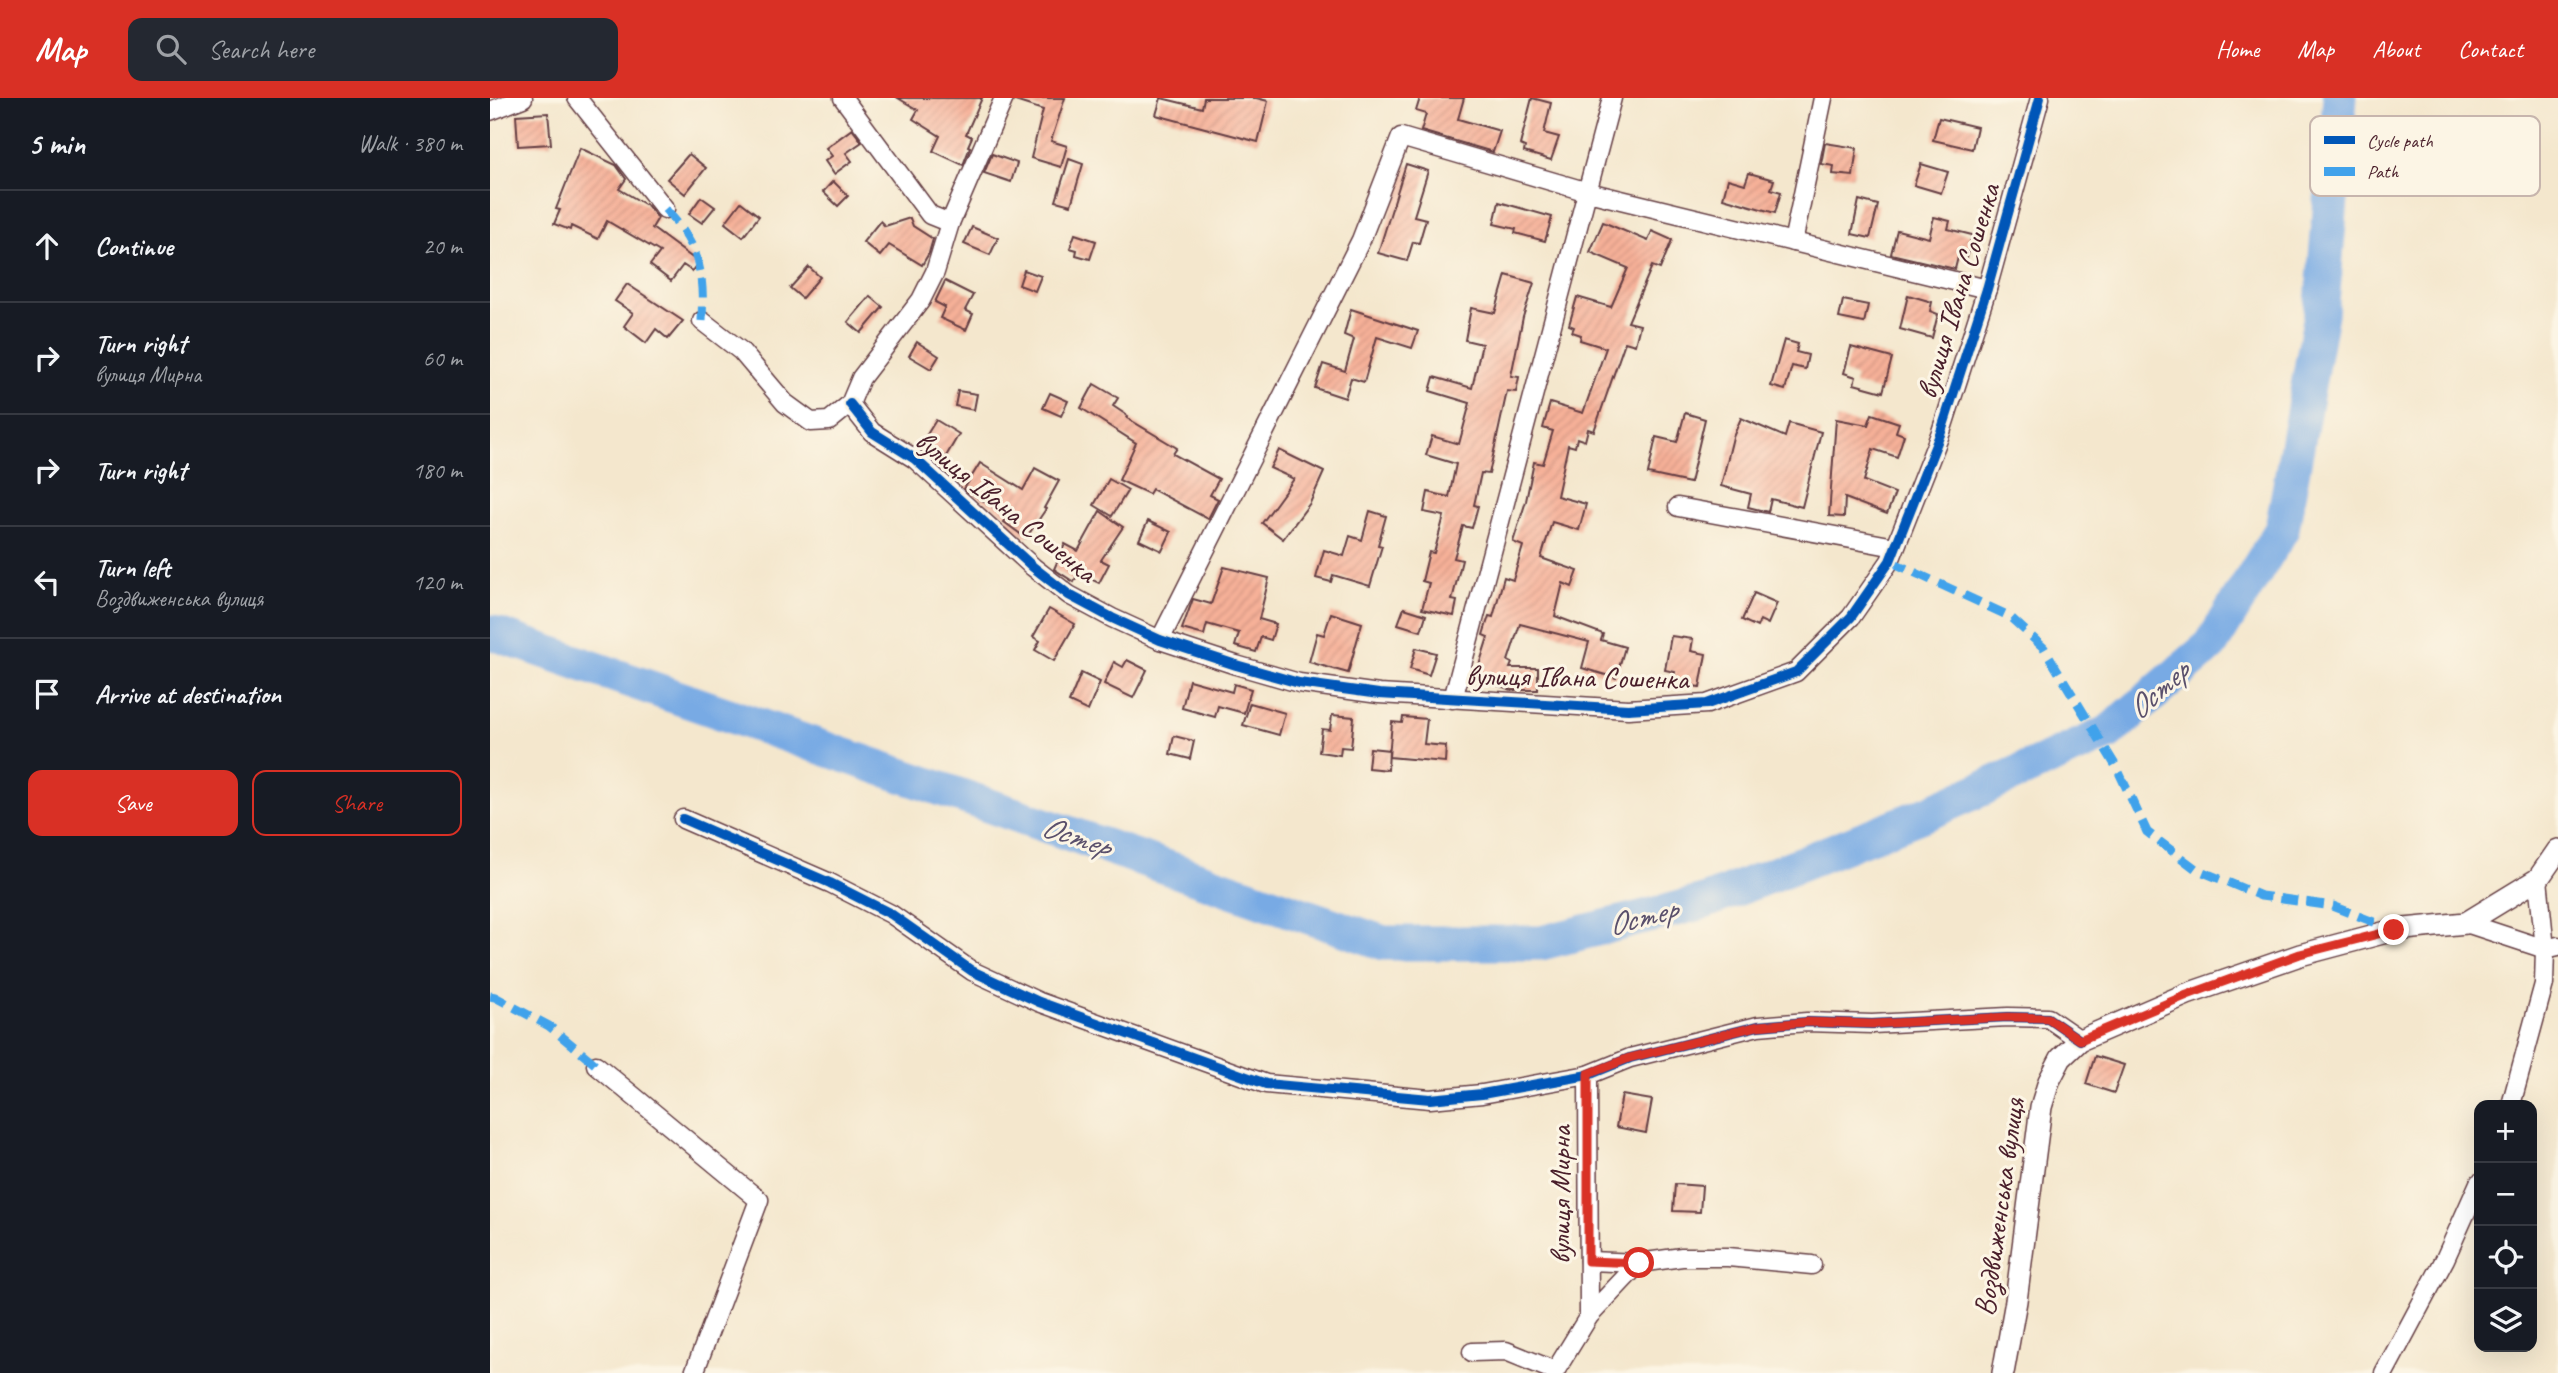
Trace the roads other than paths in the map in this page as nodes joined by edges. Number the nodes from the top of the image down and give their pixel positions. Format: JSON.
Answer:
{"nodes":[{"id":1,"x":523,"y":98,"type":"edge"},
{"id":2,"x":577,"y":98,"type":"edge"},
{"id":3,"x":843,"y":98,"type":"edge"},
{"id":4,"x":1004,"y":98,"type":"edge"},
{"id":5,"x":1612,"y":98,"type":"edge"},
{"id":6,"x":1823,"y":98,"type":"edge"},
{"id":7,"x":2040,"y":98,"type":"edge"},
{"id":8,"x":490,"y":111,"type":"edge"},
{"id":9,"x":1588,"y":192,"type":"junction"},
{"id":10,"x":665,"y":209,"type":"dead end"},
{"id":11,"x":950,"y":223,"type":"junction"},
{"id":12,"x":1793,"y":242,"type":"junction"},
{"id":13,"x":1987,"y":289,"type":"junction"},
{"id":14,"x":702,"y":321,"type":"dead end"},
{"id":15,"x":850,"y":404,"type":"junction"},
{"id":16,"x":1678,"y":508,"type":"dead end"},
{"id":17,"x":1895,"y":547,"type":"junction"},
{"id":18,"x":1160,"y":640,"type":"junction"},
{"id":19,"x":1453,"y":698,"type":"junction"},
{"id":20,"x":683,"y":819,"type":"dead end"},
{"id":21,"x":2558,"y":850,"type":"edge"},
{"id":22,"x":2538,"y":879,"type":"junction"},
{"id":23,"x":2466,"y":923,"type":"junction"},
{"id":24,"x":2551,"y":948,"type":"edge"},
{"id":25,"x":2080,"y":1040,"type":"junction"},
{"id":26,"x":596,"y":1065,"type":"dead end"},
{"id":27,"x":1588,"y":1074,"type":"junction"},
{"id":28,"x":2512,"y":1100,"type":"edge"},
{"id":29,"x":2474,"y":1194,"type":"edge"},
{"id":30,"x":1588,"y":1261,"type":"junction"},
{"id":31,"x":1639,"y":1263,"type":"junction"},
{"id":32,"x":1812,"y":1265,"type":"dead end"},
{"id":33,"x":1589,"y":1316,"type":"junction"},
{"id":34,"x":1472,"y":1352,"type":"dead end"},
{"id":35,"x":1555,"y":1372,"type":"edge"},
{"id":36,"x":694,"y":1373,"type":"edge"},
{"id":37,"x":2003,"y":1373,"type":"edge"},
{"id":38,"x":2384,"y":1373,"type":"edge"}],
"edges":[{"from":1,"to":8,"type":"street"},
{"from":2,"to":10,"type":"street"},
{"from":3,"to":11,"type":"street"},
{"from":4,"to":11,"type":"street"},
{"from":5,"to":9,"type":"street","name":"вулиця Івана Сошенка"},
{"from":6,"to":12,"type":"street"},
{"from":7,"to":13,"type":"street","name":"вулиця Івана Сошенка"},
{"from":9,"to":12,"type":"street","name":"вулиця Івана Сошенка"},
{"from":9,"to":18,"type":"street","name":"вулиця Івана Сошенка"},
{"from":9,"to":19,"type":"street","name":"вулиця Івана Сошенка"},
{"from":11,"to":15,"type":"street"},
{"from":12,"to":13,"type":"street","name":"вулиця Івана Сошенка"},
{"from":13,"to":17,"type":"street","name":"вулиця Івана Сошенка"},
{"from":14,"to":15,"type":"street"},
{"from":15,"to":18,"type":"street","name":"вулиця Івана Сошенка"},
{"from":16,"to":17,"type":"street"},
{"from":17,"to":19,"type":"street","name":"вулиця Івана Сошенка"},
{"from":18,"to":19,"type":"street","name":"вулиця Івана Сошенка"},
{"from":20,"to":27,"type":"street"},
{"from":21,"to":22,"type":"street","name":"Воздвиженська вулиця"},
{"from":22,"to":23,"type":"street","name":"Воздвиженська вулиця"},
{"from":22,"to":24,"type":"street"},
{"from":23,"to":24,"type":"street"},
{"from":23,"to":25,"type":"street","name":"Воздвиженська вулиця"},
{"from":24,"to":28,"type":"street"},
{"from":25,"to":27,"type":"street"},
{"from":25,"to":37,"type":"street","name":"Воздвиженська вулиця"},
{"from":26,"to":36,"type":"street"},
{"from":27,"to":30,"type":"street","name":"вулиця Мирна"},
{"from":29,"to":38,"type":"street"},
{"from":30,"to":31,"type":"street"},
{"from":30,"to":33,"type":"street","name":"вулиця Мирна"},
{"from":31,"to":32,"type":"street"},
{"from":31,"to":33,"type":"street"},
{"from":33,"to":35,"type":"street"},
{"from":34,"to":35,"type":"street"}]}
